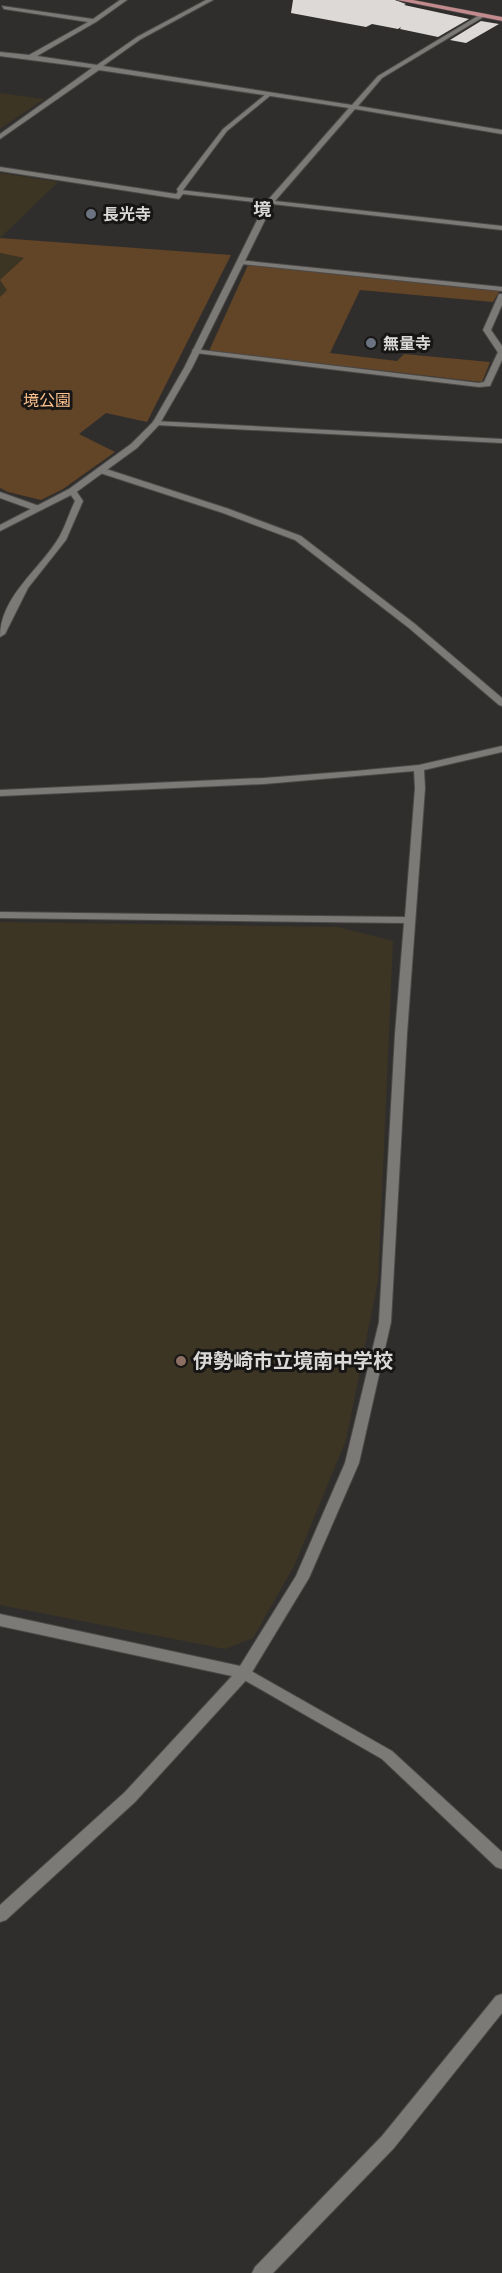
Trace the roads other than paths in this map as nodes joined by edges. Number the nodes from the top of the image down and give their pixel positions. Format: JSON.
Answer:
{"nodes":[{"id":1,"x":13,"y":0,"type":"edge"},
{"id":2,"x":124,"y":0,"type":"edge"},
{"id":3,"x":210,"y":0,"type":"edge"},
{"id":4,"x":401,"y":0,"type":"edge"},
{"id":5,"x":412,"y":1,"type":"edge"},
{"id":6,"x":2,"y":7,"type":"edge"},
{"id":7,"x":483,"y":15,"type":"junction"},
{"id":8,"x":502,"y":19,"type":"edge"},
{"id":9,"x":94,"y":21,"type":"junction"},
{"id":10,"x":0,"y":54,"type":"edge"},
{"id":11,"x":32,"y":56,"type":"junction"},
{"id":12,"x":98,"y":68,"type":"junction"},
{"id":13,"x":268,"y":95,"type":"junction"},
{"id":14,"x":352,"y":108,"type":"junction"},
{"id":15,"x":502,"y":132,"type":"edge"},
{"id":16,"x":0,"y":137,"type":"edge"},
{"id":17,"x":0,"y":169,"type":"edge"},
{"id":18,"x":180,"y":192,"type":"junction"},
{"id":19,"x":270,"y":202,"type":"junction"},
{"id":20,"x":502,"y":228,"type":"edge"},
{"id":21,"x":241,"y":261,"type":"junction"},
{"id":22,"x":502,"y":289,"type":"edge"},
{"id":23,"x":502,"y":296,"type":"edge"},
{"id":24,"x":196,"y":351,"type":"junction"},
{"id":25,"x":502,"y":352,"type":"edge"},
{"id":26,"x":156,"y":423,"type":"junction"},
{"id":27,"x":502,"y":441,"type":"edge"},
{"id":28,"x":100,"y":470,"type":"junction"},
{"id":29,"x":72,"y":491,"type":"junction"},
{"id":30,"x":0,"y":495,"type":"edge"},
{"id":31,"x":39,"y":508,"type":"junction"},
{"id":32,"x":0,"y":528,"type":"edge"},
{"id":33,"x":0,"y":634,"type":"edge"},
{"id":34,"x":502,"y":703,"type":"edge"},
{"id":35,"x":502,"y":749,"type":"edge"},
{"id":36,"x":419,"y":768,"type":"junction"},
{"id":37,"x":0,"y":793,"type":"edge"},
{"id":38,"x":0,"y":915,"type":"edge"},
{"id":39,"x":410,"y":920,"type":"junction"},
{"id":40,"x":0,"y":1620,"type":"edge"},
{"id":41,"x":244,"y":1673,"type":"junction"},
{"id":42,"x":502,"y":1862,"type":"edge"},
{"id":43,"x":0,"y":1915,"type":"edge"},
{"id":44,"x":502,"y":2001,"type":"edge"},
{"id":45,"x":261,"y":2273,"type":"edge"}],
"edges":[{"from":1,"to":6,"type":"street"},
{"from":2,"to":9,"type":"street"},
{"from":3,"to":12,"type":"street"},
{"from":4,"to":5,"type":"main road"},
{"from":5,"to":7,"type":"main road"},
{"from":6,"to":9,"type":"street"},
{"from":7,"to":8,"type":"main road"},
{"from":7,"to":14,"type":"street"},
{"from":9,"to":11,"type":"street"},
{"from":10,"to":11,"type":"street"},
{"from":11,"to":12,"type":"street"},
{"from":12,"to":13,"type":"street"},
{"from":12,"to":16,"type":"street"},
{"from":13,"to":14,"type":"street"},
{"from":13,"to":18,"type":"street"},
{"from":14,"to":15,"type":"street"},
{"from":14,"to":19,"type":"street"},
{"from":17,"to":18,"type":"street"},
{"from":18,"to":19,"type":"street"},
{"from":19,"to":20,"type":"street"},
{"from":19,"to":21,"type":"street"},
{"from":21,"to":22,"type":"street"},
{"from":21,"to":24,"type":"street"},
{"from":23,"to":25,"type":"street"},
{"from":24,"to":25,"type":"street"},
{"from":24,"to":26,"type":"street"},
{"from":26,"to":27,"type":"street"},
{"from":26,"to":28,"type":"street"},
{"from":28,"to":29,"type":"street"},
{"from":28,"to":34,"type":"street"},
{"from":29,"to":31,"type":"street"},
{"from":29,"to":33,"type":"street"},
{"from":30,"to":31,"type":"street"},
{"from":31,"to":32,"type":"street"},
{"from":35,"to":36,"type":"street"},
{"from":36,"to":37,"type":"street"},
{"from":36,"to":39,"type":"street"},
{"from":38,"to":39,"type":"street"},
{"from":39,"to":41,"type":"street"},
{"from":40,"to":41,"type":"street"},
{"from":41,"to":42,"type":"street"},
{"from":41,"to":43,"type":"street"},
{"from":44,"to":45,"type":"street"}]}
